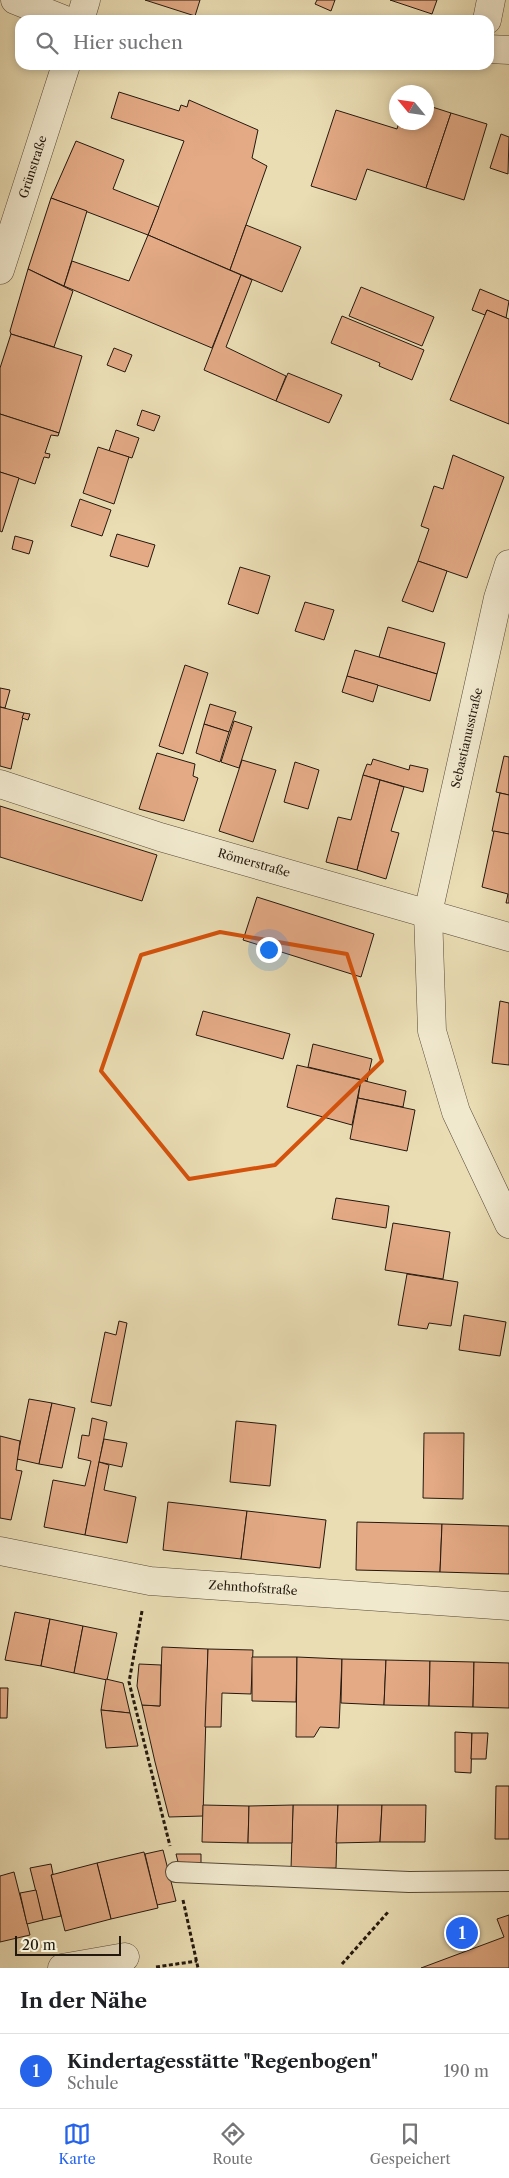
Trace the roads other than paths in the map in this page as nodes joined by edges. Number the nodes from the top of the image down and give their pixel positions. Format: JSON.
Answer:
{"nodes":[{"id":1,"x":15,"y":0,"type":"edge"},
{"id":2,"x":86,"y":0,"type":"edge"},
{"id":3,"x":491,"y":0,"type":"edge"},
{"id":4,"x":52,"y":15,"type":"edge"},
{"id":5,"x":82,"y":15,"type":"edge"},
{"id":6,"x":488,"y":15,"type":"edge"},
{"id":7,"x":494,"y":49,"type":"edge"},
{"id":8,"x":509,"y":50,"type":"edge"},
{"id":9,"x":64,"y":70,"type":"edge"},
{"id":10,"x":0,"y":270,"type":"edge"},
{"id":11,"x":509,"y":564,"type":"edge"},
{"id":12,"x":0,"y":784,"type":"edge"},
{"id":13,"x":428,"y":914,"type":"junction"},
{"id":14,"x":509,"y":937,"type":"edge"},
{"id":15,"x":509,"y":1224,"type":"edge"},
{"id":16,"x":0,"y":1552,"type":"edge"},
{"id":17,"x":509,"y":1606,"type":"edge"},
{"id":18,"x":176,"y":1872,"type":"road end"},
{"id":19,"x":509,"y":1881,"type":"edge"},
{"id":20,"x":125,"y":1957,"type":"dead end"},
{"id":21,"x":62,"y":1968,"type":"edge"}],
"edges":[{"from":1,"to":4,"type":"street"},
{"from":2,"to":5,"type":"street"},
{"from":3,"to":6,"type":"street"},
{"from":7,"to":8,"type":"street"},
{"from":9,"to":10,"type":"street","name":"Grünstraße"},
{"from":11,"to":13,"type":"street","name":"Sebastianusstraße"},
{"from":12,"to":13,"type":"street","name":"Römerstraße"},
{"from":13,"to":14,"type":"street","name":"Römerstraße"},
{"from":13,"to":15,"type":"street","name":"Sebastianusstraße"},
{"from":16,"to":17,"type":"street","name":"Zehnthofstraße"},
{"from":18,"to":19,"type":"lane"},
{"from":20,"to":21,"type":"street"}]}
